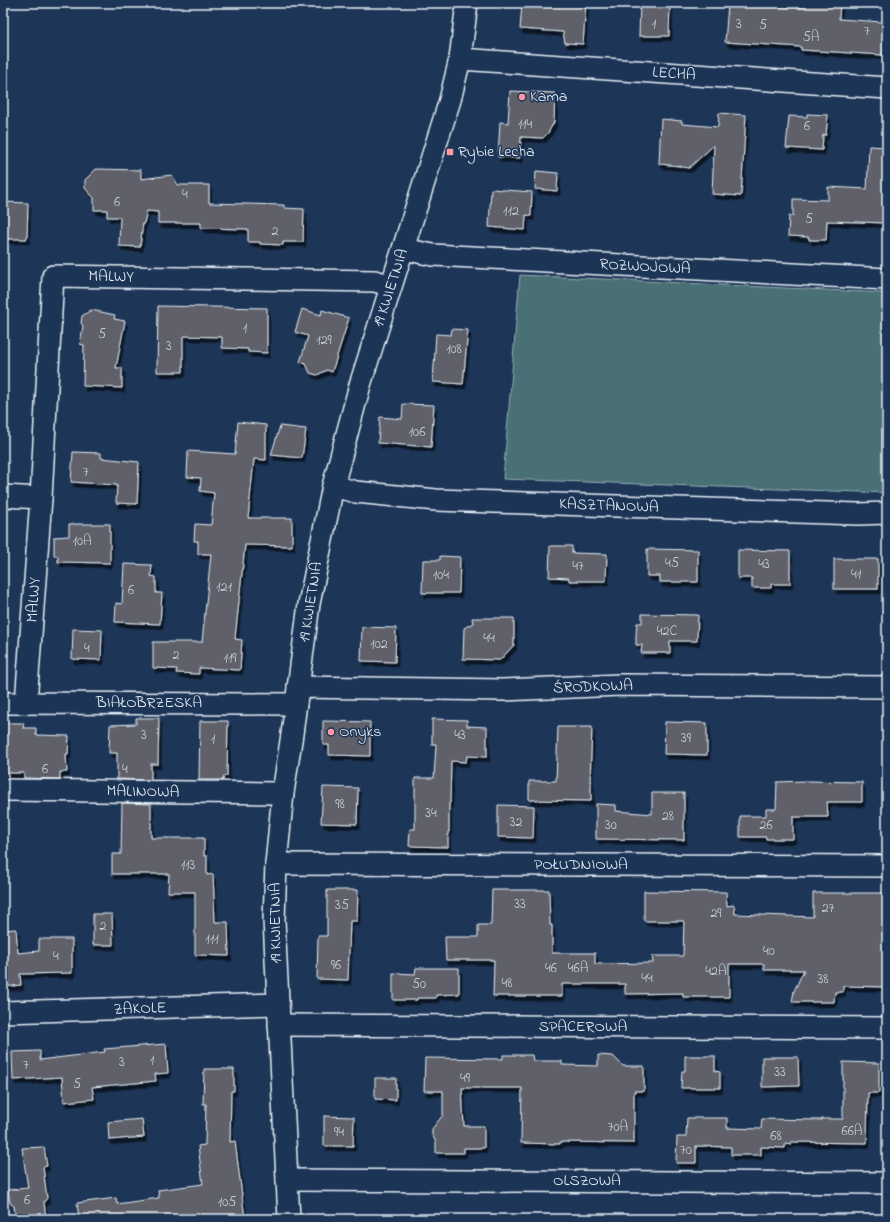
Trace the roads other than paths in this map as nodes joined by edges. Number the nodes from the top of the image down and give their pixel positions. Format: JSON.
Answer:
{"nodes":[{"id":1,"x":467,"y":3,"type":"edge"},
{"id":2,"x":460,"y":59,"type":"junction"},
{"id":3,"x":887,"y":88,"type":"edge"},
{"id":4,"x":403,"y":249,"type":"junction"},
{"id":5,"x":887,"y":279,"type":"edge"},
{"id":6,"x":391,"y":286,"type":"junction"},
{"id":7,"x":333,"y":486,"type":"junction"},
{"id":8,"x":3,"y":496,"type":"edge"},
{"id":9,"x":41,"y":498,"type":"junction"},
{"id":10,"x":887,"y":513,"type":"edge"},
{"id":11,"x":887,"y":687,"type":"edge"},
{"id":12,"x":297,"y":695,"type":"junction"},
{"id":13,"x":3,"y":703,"type":"edge"},
{"id":14,"x":26,"y":703,"type":"junction"},
{"id":15,"x":3,"y":790,"type":"edge"},
{"id":16,"x":283,"y":793,"type":"junction"},
{"id":17,"x":276,"y":864,"type":"junction"},
{"id":18,"x":887,"y":866,"type":"edge"},
{"id":19,"x":278,"y":1004,"type":"junction"},
{"id":20,"x":3,"y":1012,"type":"edge"},
{"id":21,"x":279,"y":1026,"type":"junction"},
{"id":22,"x":887,"y":1028,"type":"edge"},
{"id":23,"x":287,"y":1180,"type":"junction"},
{"id":24,"x":887,"y":1182,"type":"edge"},
{"id":25,"x":289,"y":1219,"type":"edge"}],
"edges":[{"from":1,"to":2,"type":"street","name":"19 KWIETNIA"},
{"from":2,"to":3,"type":"street","name":"LECHA"},
{"from":2,"to":4,"type":"street","name":"19 KWIETNIA"},
{"from":4,"to":5,"type":"street","name":"ROZWOJOWA"},
{"from":4,"to":6,"type":"street","name":"19 KWIETNIA"},
{"from":6,"to":7,"type":"street","name":"19 KWIETNIA"},
{"from":6,"to":9,"type":"street","name":"MALWY"},
{"from":7,"to":10,"type":"street","name":"KASZTANOWA"},
{"from":7,"to":12,"type":"street","name":"19 KWIETNIA"},
{"from":8,"to":9,"type":"street"},
{"from":9,"to":14,"type":"street","name":"MALWY"},
{"from":11,"to":12,"type":"street","name":"ŚRODKOWA"},
{"from":12,"to":14,"type":"street","name":"BIAŁOBRZESKA"},
{"from":12,"to":16,"type":"street","name":"19 KWIETNIA"},
{"from":13,"to":14,"type":"street","name":"BIAŁOBRZESKA"},
{"from":15,"to":16,"type":"street","name":"MALINOWA"},
{"from":16,"to":17,"type":"street","name":"19 KWIETNIA"},
{"from":17,"to":18,"type":"street","name":"POŁUDNIOWA"},
{"from":17,"to":19,"type":"street","name":"19 KWIETNIA"},
{"from":19,"to":20,"type":"street","name":"ZAKOLE"},
{"from":19,"to":21,"type":"street","name":"19 KWIETNIA"},
{"from":21,"to":22,"type":"street","name":"SPACEROWA"},
{"from":21,"to":23,"type":"street","name":"19 KWIETNIA"},
{"from":23,"to":24,"type":"street","name":"OLSZOWA"},
{"from":23,"to":25,"type":"street","name":"19 KWIETNIA"}]}
